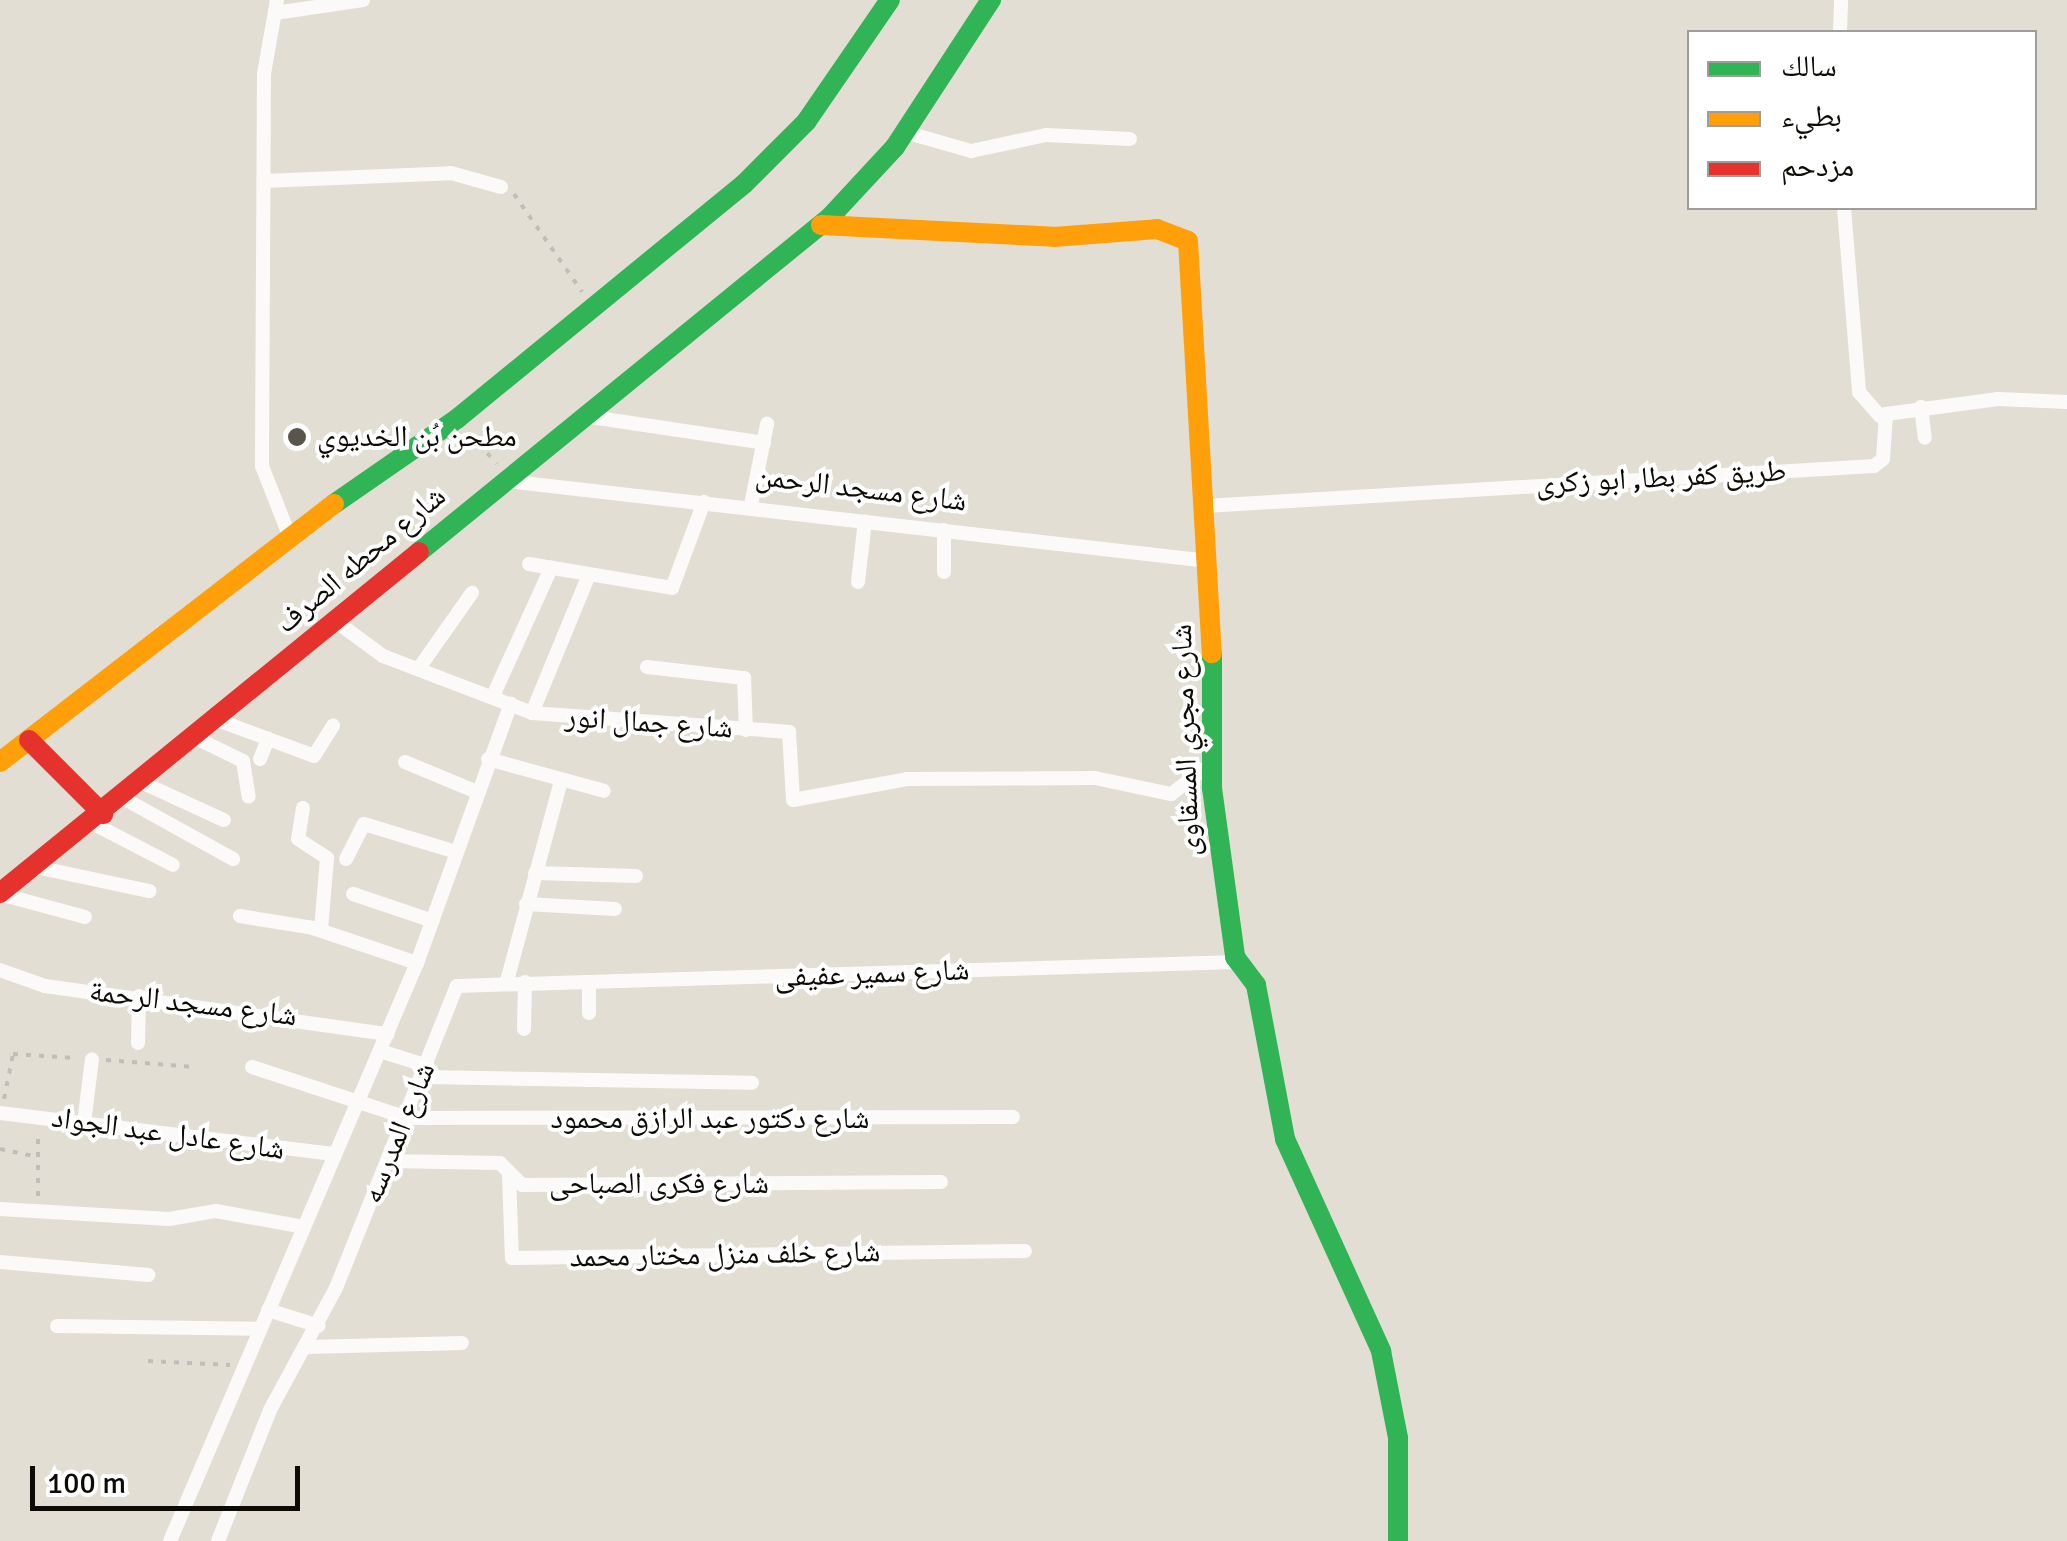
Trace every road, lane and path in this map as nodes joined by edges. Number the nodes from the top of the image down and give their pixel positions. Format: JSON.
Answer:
{"nodes":[{"id":1,"x":364,"y":0,"type":"edge"},
{"id":2,"x":890,"y":0,"type":"edge"},
{"id":3,"x":991,"y":0,"type":"edge"},
{"id":4,"x":1840,"y":0,"type":"edge"},
{"id":5,"x":276,"y":7,"type":"edge"},
{"id":6,"x":1840,"y":30,"type":"edge"},
{"id":7,"x":905,"y":132,"type":"junction"},
{"id":8,"x":1130,"y":139,"type":"dead end"},
{"id":9,"x":264,"y":180,"type":"junction"},
{"id":10,"x":501,"y":187,"type":"joint"},
{"id":11,"x":1844,"y":210,"type":"edge"},
{"id":12,"x":821,"y":225,"type":"junction"},
{"id":13,"x":592,"y":307,"type":"junction"},
{"id":14,"x":2067,"y":402,"type":"edge"},
{"id":15,"x":1921,"y":407,"type":"junction"},
{"id":16,"x":584,"y":416,"type":"junction"},
{"id":17,"x":1880,"y":416,"type":"junction"},
{"id":18,"x":768,"y":424,"type":"dead end"},
{"id":19,"x":470,"y":434,"type":"dead end"},
{"id":20,"x":1925,"y":438,"type":"dead end"},
{"id":21,"x":764,"y":443,"type":"junction"},
{"id":22,"x":503,"y":474,"type":"junction"},
{"id":23,"x":704,"y":502,"type":"junction"},
{"id":24,"x":751,"y":505,"type":"junction"},
{"id":25,"x":1205,"y":506,"type":"junction"},
{"id":26,"x":865,"y":520,"type":"junction"},
{"id":27,"x":944,"y":530,"type":"junction"},
{"id":28,"x":289,"y":535,"type":"junction"},
{"id":29,"x":1208,"y":561,"type":"junction"},
{"id":30,"x":529,"y":564,"type":"dead end"},
{"id":31,"x":550,"y":568,"type":"junction"},
{"id":32,"x":944,"y":572,"type":"dead end"},
{"id":33,"x":589,"y":575,"type":"junction"},
{"id":34,"x":858,"y":582,"type":"dead end"},
{"id":35,"x":472,"y":593,"type":"dead end"},
{"id":36,"x":334,"y":620,"type":"junction"},
{"id":37,"x":647,"y":667,"type":"dead end"},
{"id":38,"x":420,"y":668,"type":"junction"},
{"id":39,"x":493,"y":696,"type":"junction"},
{"id":40,"x":511,"y":704,"type":"junction"},
{"id":41,"x":532,"y":713,"type":"junction"},
{"id":42,"x":220,"y":720,"type":"junction"},
{"id":43,"x":333,"y":726,"type":"dead end"},
{"id":44,"x":746,"y":730,"type":"junction"},
{"id":45,"x":198,"y":739,"type":"junction"},
{"id":46,"x":268,"y":739,"type":"junction"},
{"id":47,"x":36,"y":748,"type":"junction"},
{"id":48,"x":260,"y":758,"type":"dead end"},
{"id":49,"x":488,"y":759,"type":"junction"},
{"id":50,"x":0,"y":762,"type":"edge"},
{"id":51,"x":405,"y":762,"type":"dead end"},
{"id":52,"x":1210,"y":764,"type":"junction"},
{"id":53,"x":142,"y":782,"type":"junction"},
{"id":54,"x":560,"y":784,"type":"junction"},
{"id":55,"x":604,"y":791,"type":"dead end"},
{"id":56,"x":477,"y":792,"type":"junction"},
{"id":57,"x":249,"y":797,"type":"dead end"},
{"id":58,"x":123,"y":798,"type":"junction"},
{"id":59,"x":303,"y":808,"type":"dead end"},
{"id":60,"x":98,"y":818,"type":"junction"},
{"id":61,"x":224,"y":820,"type":"dead end"},
{"id":62,"x":456,"y":852,"type":"junction"},
{"id":63,"x":233,"y":859,"type":"dead end"},
{"id":64,"x":346,"y":859,"type":"dead end"},
{"id":65,"x":173,"y":865,"type":"dead end"},
{"id":66,"x":36,"y":866,"type":"junction"},
{"id":67,"x":535,"y":872,"type":"junction"},
{"id":68,"x":636,"y":876,"type":"dead end"},
{"id":69,"x":148,"y":892,"type":"dead end"},
{"id":70,"x":0,"y":894,"type":"edge"},
{"id":71,"x":353,"y":894,"type":"dead end"},
{"id":72,"x":526,"y":904,"type":"junction"},
{"id":73,"x":615,"y":910,"type":"dead end"},
{"id":74,"x":240,"y":916,"type":"dead end"},
{"id":75,"x":86,"y":918,"type":"dead end"},
{"id":76,"x":433,"y":922,"type":"junction"},
{"id":77,"x":321,"y":930,"type":"junction"},
{"id":78,"x":1237,"y":962,"type":"junction"},
{"id":79,"x":417,"y":963,"type":"junction"},
{"id":80,"x":0,"y":970,"type":"edge"},
{"id":81,"x":507,"y":981,"type":"junction"},
{"id":82,"x":525,"y":982,"type":"junction"},
{"id":83,"x":589,"y":986,"type":"junction"},
{"id":84,"x":139,"y":996,"type":"junction"},
{"id":85,"x":589,"y":1012,"type":"dead end"},
{"id":86,"x":524,"y":1029,"type":"dead end"},
{"id":87,"x":388,"y":1034,"type":"junction"},
{"id":88,"x":138,"y":1043,"type":"dead end"},
{"id":89,"x":380,"y":1050,"type":"junction"},
{"id":90,"x":92,"y":1059,"type":"dead end"},
{"id":91,"x":252,"y":1067,"type":"dead end"},
{"id":92,"x":426,"y":1071,"type":"junction"},
{"id":93,"x":752,"y":1083,"type":"dead end"},
{"id":94,"x":357,"y":1101,"type":"junction"},
{"id":95,"x":0,"y":1112,"type":"edge"},
{"id":96,"x":42,"y":1117,"type":"junction"},
{"id":97,"x":408,"y":1118,"type":"junction"},
{"id":98,"x":1013,"y":1118,"type":"dead end"},
{"id":99,"x":84,"y":1124,"type":"junction"},
{"id":100,"x":0,"y":1149,"type":"edge"},
{"id":101,"x":336,"y":1154,"type":"junction"},
{"id":102,"x":33,"y":1156,"type":"junction"},
{"id":103,"x":388,"y":1160,"type":"junction"},
{"id":104,"x":509,"y":1174,"type":"junction"},
{"id":105,"x":942,"y":1182,"type":"dead end"},
{"id":106,"x":0,"y":1209,"type":"edge"},
{"id":107,"x":40,"y":1211,"type":"junction"},
{"id":108,"x":304,"y":1226,"type":"junction"},
{"id":109,"x":1025,"y":1251,"type":"dead end"},
{"id":110,"x":0,"y":1262,"type":"edge"},
{"id":111,"x":148,"y":1276,"type":"dead end"},
{"id":112,"x":268,"y":1310,"type":"junction"},
{"id":113,"x":57,"y":1326,"type":"dead end"},
{"id":114,"x":319,"y":1326,"type":"junction"},
{"id":115,"x":260,"y":1329,"type":"junction"},
{"id":116,"x":462,"y":1342,"type":"dead end"},
{"id":117,"x":307,"y":1347,"type":"junction"},
{"id":118,"x":148,"y":1362,"type":"dead end"},
{"id":119,"x":244,"y":1366,"type":"junction"},
{"id":120,"x":170,"y":1541,"type":"edge"},
{"id":121,"x":218,"y":1541,"type":"edge"},
{"id":122,"x":1398,"y":1541,"type":"edge"}],
"edges":[{"from":1,"to":5,"type":"street"},
{"from":2,"to":13,"type":"street","name":"شارع محطه الصرف"},
{"from":3,"to":7,"type":"street","name":"شارع محطه الصرف"},
{"from":4,"to":6,"type":"street"},
{"from":5,"to":9,"type":"street"},
{"from":7,"to":8,"type":"street"},
{"from":7,"to":12,"type":"street","name":"شارع محطه الصرف"},
{"from":9,"to":10,"type":"street"},
{"from":9,"to":28,"type":"street"},
{"from":10,"to":13,"type":"path"},
{"from":11,"to":17,"type":"street"},
{"from":12,"to":16,"type":"street","name":"شارع محطه الصرف"},
{"from":12,"to":25,"type":"street","name":"شارع مجري المسقاوى"},
{"from":13,"to":28,"type":"street","name":"شارع محطه الصرف"},
{"from":14,"to":15,"type":"street"},
{"from":15,"to":17,"type":"street"},
{"from":15,"to":20,"type":"street"},
{"from":16,"to":21,"type":"street"},
{"from":16,"to":22,"type":"street","name":"شارع محطه الصرف"},
{"from":17,"to":25,"type":"street","name":"طريق كفر بطا, ابو زكرى"},
{"from":18,"to":21,"type":"street"},
{"from":19,"to":22,"type":"path"},
{"from":21,"to":24,"type":"street"},
{"from":22,"to":23,"type":"street","name":"شارع مسجد الرحمن"},
{"from":22,"to":36,"type":"street","name":"شارع محطه الصرف"},
{"from":23,"to":24,"type":"street","name":"شارع مسجد الرحمن"},
{"from":23,"to":33,"type":"street"},
{"from":24,"to":26,"type":"street","name":"شارع مسجد الرحمن"},
{"from":25,"to":29,"type":"street","name":"شارع مجري المسقاوى"},
{"from":26,"to":27,"type":"street","name":"شارع مسجد الرحمن"},
{"from":26,"to":34,"type":"street"},
{"from":27,"to":29,"type":"street","name":"شارع مسجد الرحمن"},
{"from":27,"to":32,"type":"street"},
{"from":28,"to":47,"type":"street","name":"شارع محطه الصرف"},
{"from":29,"to":52,"type":"street","name":"شارع مجري المسقاوى"},
{"from":30,"to":31,"type":"street"},
{"from":31,"to":33,"type":"street"},
{"from":31,"to":39,"type":"street"},
{"from":33,"to":41,"type":"street"},
{"from":35,"to":38,"type":"street"},
{"from":36,"to":38,"type":"street","name":"شارع جمال انور"},
{"from":36,"to":42,"type":"street","name":"شارع محطه الصرف"},
{"from":37,"to":44,"type":"street"},
{"from":38,"to":39,"type":"street","name":"شارع جمال انور"},
{"from":39,"to":40,"type":"street","name":"شارع جمال انور"},
{"from":40,"to":41,"type":"street","name":"شارع جمال انور"},
{"from":40,"to":49,"type":"street"},
{"from":41,"to":44,"type":"street","name":"شارع جمال انور"},
{"from":42,"to":45,"type":"street","name":"شارع محطه الصرف"},
{"from":42,"to":46,"type":"street"},
{"from":43,"to":46,"type":"street"},
{"from":44,"to":52,"type":"street","name":"شارع جمال انور"},
{"from":45,"to":53,"type":"street","name":"شارع محطه الصرف"},
{"from":45,"to":57,"type":"street"},
{"from":46,"to":48,"type":"street"},
{"from":47,"to":50,"type":"street","name":"شارع محطه الصرف"},
{"from":47,"to":60,"type":"street"},
{"from":49,"to":54,"type":"street"},
{"from":49,"to":56,"type":"street"},
{"from":51,"to":56,"type":"street"},
{"from":52,"to":78,"type":"street","name":"شارع مجري المسقاوى"},
{"from":53,"to":58,"type":"street","name":"شارع محطه الصرف"},
{"from":53,"to":61,"type":"street"},
{"from":54,"to":55,"type":"street"},
{"from":54,"to":67,"type":"street"},
{"from":56,"to":62,"type":"street"},
{"from":58,"to":60,"type":"street","name":"شارع محطه الصرف"},
{"from":58,"to":63,"type":"street"},
{"from":59,"to":77,"type":"street"},
{"from":60,"to":65,"type":"street"},
{"from":60,"to":66,"type":"street","name":"شارع محطه الصرف"},
{"from":62,"to":64,"type":"street"},
{"from":62,"to":76,"type":"street"},
{"from":66,"to":69,"type":"street"},
{"from":66,"to":70,"type":"street","name":"شارع محطه الصرف"},
{"from":67,"to":68,"type":"street"},
{"from":67,"to":72,"type":"street"},
{"from":70,"to":75,"type":"street"},
{"from":71,"to":76,"type":"street"},
{"from":72,"to":73,"type":"street"},
{"from":72,"to":81,"type":"street"},
{"from":74,"to":77,"type":"street"},
{"from":76,"to":79,"type":"street"},
{"from":77,"to":79,"type":"street"},
{"from":78,"to":83,"type":"street","name":"شارع سمير عفيفى"},
{"from":78,"to":122,"type":"street","name":"شارع مجري المسقاوى"},
{"from":79,"to":87,"type":"street"},
{"from":80,"to":84,"type":"street","name":"شارع مسجد الرحمة"},
{"from":81,"to":82,"type":"street","name":"شارع سمير عفيفى"},
{"from":81,"to":92,"type":"street","name":"شارع المدرسه"},
{"from":82,"to":83,"type":"street","name":"شارع سمير عفيفى"},
{"from":82,"to":86,"type":"street"},
{"from":83,"to":85,"type":"street"},
{"from":84,"to":87,"type":"street","name":"شارع مسجد الرحمة"},
{"from":84,"to":88,"type":"street"},
{"from":87,"to":89,"type":"street"},
{"from":89,"to":92,"type":"street"},
{"from":89,"to":94,"type":"street"},
{"from":90,"to":99,"type":"street"},
{"from":91,"to":94,"type":"street","name":"شارع دكتور عبد الرازق محمود"},
{"from":92,"to":93,"type":"street"},
{"from":92,"to":97,"type":"street","name":"شارع المدرسه"},
{"from":94,"to":97,"type":"street","name":"شارع دكتور عبد الرازق محمود"},
{"from":94,"to":101,"type":"street"},
{"from":95,"to":96,"type":"street","name":"شارع عادل عبد الجواد"},
{"from":96,"to":99,"type":"street","name":"شارع عادل عبد الجواد"},
{"from":96,"to":102,"type":"path"},
{"from":97,"to":98,"type":"street","name":"شارع دكتور عبد الرازق محمود"},
{"from":97,"to":103,"type":"street","name":"شارع المدرسه"},
{"from":99,"to":101,"type":"street","name":"شارع عادل عبد الجواد"},
{"from":100,"to":102,"type":"path"},
{"from":101,"to":108,"type":"street"},
{"from":102,"to":107,"type":"path"},
{"from":103,"to":104,"type":"street","name":"شارع فكرى الصباحى"},
{"from":103,"to":114,"type":"street","name":"شارع المدرسه"},
{"from":104,"to":105,"type":"street","name":"شارع فكرى الصباحى"},
{"from":104,"to":109,"type":"street","name":"شارع خلف منزل مختار محمد"},
{"from":106,"to":107,"type":"street"},
{"from":107,"to":108,"type":"street"},
{"from":108,"to":112,"type":"street"},
{"from":110,"to":111,"type":"street"},
{"from":112,"to":114,"type":"street"},
{"from":112,"to":115,"type":"street"},
{"from":113,"to":115,"type":"street"},
{"from":114,"to":117,"type":"street","name":"شارع المدرسه"},
{"from":115,"to":119,"type":"street"},
{"from":116,"to":117,"type":"street"},
{"from":117,"to":121,"type":"street","name":"شارع المدرسه"},
{"from":118,"to":119,"type":"path"},
{"from":119,"to":120,"type":"street"}]}
